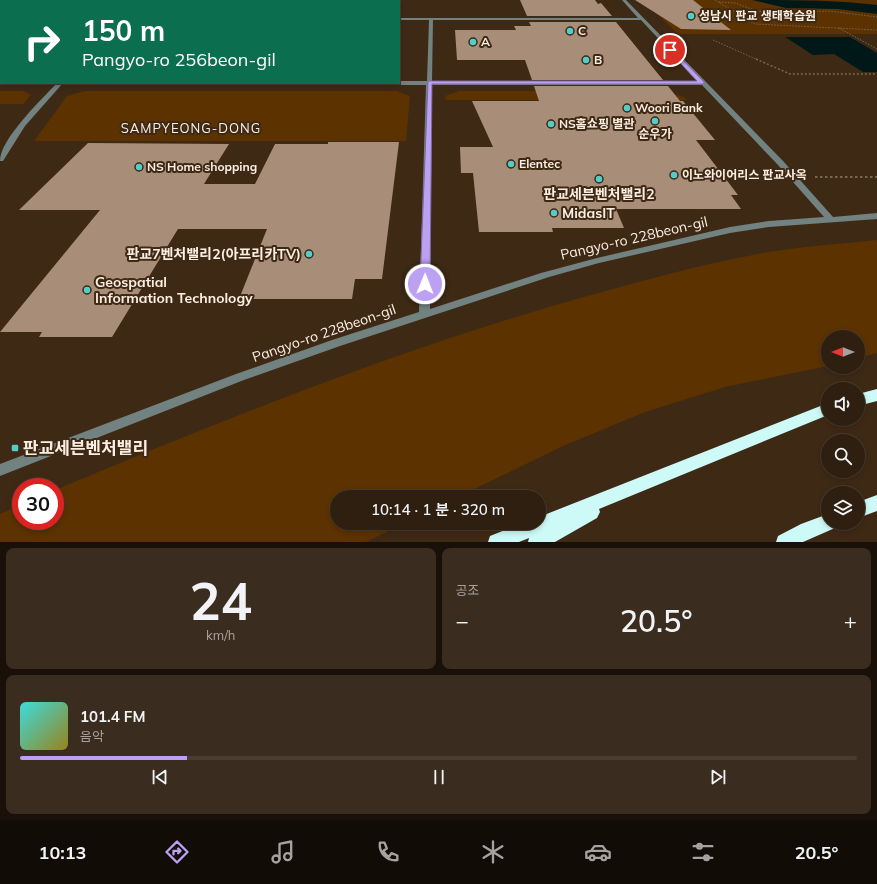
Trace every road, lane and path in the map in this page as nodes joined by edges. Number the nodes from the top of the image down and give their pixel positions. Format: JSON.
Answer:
{"nodes":[{"id":1,"x":624,"y":0,"type":"edge"},
{"id":2,"x":715,"y":0,"type":"edge"},
{"id":3,"x":718,"y":2,"type":"junction"},
{"id":4,"x":877,"y":17,"type":"edge"},
{"id":5,"x":400,"y":19,"type":"edge"},
{"id":6,"x":431,"y":19,"type":"junction"},
{"id":7,"x":641,"y":19,"type":"junction"},
{"id":8,"x":837,"y":27,"type":"junction"},
{"id":9,"x":877,"y":30,"type":"edge"},
{"id":10,"x":713,"y":40,"type":"dead end"},
{"id":11,"x":877,"y":49,"type":"edge"},
{"id":12,"x":877,"y":74,"type":"edge"},
{"id":13,"x":400,"y":82,"type":"edge"},
{"id":14,"x":430,"y":82,"type":"junction"},
{"id":15,"x":702,"y":83,"type":"junction"},
{"id":16,"x":59,"y":84,"type":"edge"},
{"id":17,"x":0,"y":159,"type":"edge"},
{"id":18,"x":877,"y":176,"type":"edge"},
{"id":19,"x":794,"y":177,"type":"junction"},
{"id":20,"x":877,"y":216,"type":"edge"},
{"id":21,"x":831,"y":220,"type":"junction"},
{"id":22,"x":424,"y":315,"type":"junction"},
{"id":23,"x":877,"y":395,"type":"edge"},
{"id":24,"x":865,"y":398,"type":"edge"},
{"id":25,"x":821,"y":413,"type":"edge"},
{"id":26,"x":0,"y":470,"type":"edge"},
{"id":27,"x":634,"y":488,"type":"junction"},
{"id":28,"x":877,"y":503,"type":"edge"},
{"id":29,"x":865,"y":507,"type":"edge"},
{"id":30,"x":821,"y":525,"type":"edge"},
{"id":31,"x":497,"y":542,"type":"edge"},
{"id":32,"x":537,"y":542,"type":"edge"},
{"id":33,"x":785,"y":542,"type":"edge"}],
"edges":[{"from":1,"to":7,"type":"street"},
{"from":2,"to":3,"type":"path"},
{"from":3,"to":4,"type":"path"},
{"from":3,"to":8,"type":"path"},
{"from":5,"to":6,"type":"street"},
{"from":6,"to":7,"type":"street"},
{"from":6,"to":14,"type":"street"},
{"from":7,"to":15,"type":"street"},
{"from":8,"to":9,"type":"path"},
{"from":8,"to":11,"type":"path"},
{"from":10,"to":12,"type":"path"},
{"from":13,"to":14,"type":"street"},
{"from":14,"to":15,"type":"street"},
{"from":14,"to":22,"type":"street"},
{"from":15,"to":19,"type":"street"},
{"from":16,"to":17,"type":"street"},
{"from":18,"to":19,"type":"path"},
{"from":19,"to":21,"type":"street"},
{"from":20,"to":21,"type":"street","name":"Pangyo-ro 228beon-gil"},
{"from":21,"to":22,"type":"street","name":"Pangyo-ro 228beon-gil"},
{"from":22,"to":26,"type":"street","name":"Pangyo-ro 228beon-gil"},
{"from":23,"to":24,"type":"highway"},
{"from":25,"to":27,"type":"highway"},
{"from":27,"to":31,"type":"highway"},
{"from":27,"to":32,"type":"highway"},
{"from":28,"to":29,"type":"highway"},
{"from":30,"to":33,"type":"highway"}]}
